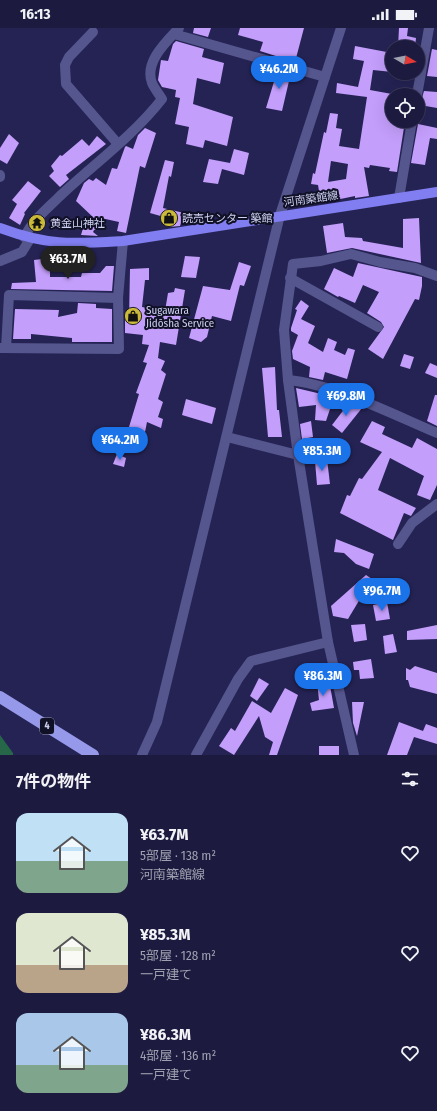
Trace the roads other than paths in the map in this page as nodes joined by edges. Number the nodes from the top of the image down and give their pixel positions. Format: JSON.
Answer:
{"nodes":[{"id":1,"x":341,"y":28,"type":"edge"},
{"id":2,"x":428,"y":28,"type":"edge"},
{"id":3,"x":176,"y":31,"type":"edge"},
{"id":4,"x":93,"y":32,"type":"dead end"},
{"id":5,"x":325,"y":77,"type":"junction"},
{"id":6,"x":418,"y":88,"type":"edge"},
{"id":7,"x":411,"y":128,"type":"edge"},
{"id":8,"x":118,"y":144,"type":"junction"},
{"id":9,"x":437,"y":192,"type":"edge"},
{"id":10,"x":399,"y":198,"type":"junction"},
{"id":11,"x":280,"y":216,"type":"junction"},
{"id":12,"x":0,"y":228,"type":"edge"},
{"id":13,"x":27,"y":238,"type":"junction"},
{"id":14,"x":122,"y":241,"type":"junction"},
{"id":15,"x":0,"y":261,"type":"edge"},
{"id":16,"x":437,"y":276,"type":"edge"},
{"id":17,"x":290,"y":278,"type":"junction"},
{"id":18,"x":118,"y":298,"type":"junction"},
{"id":19,"x":378,"y":327,"type":"dead end"},
{"id":20,"x":3,"y":348,"type":"edge"},
{"id":21,"x":288,"y":380,"type":"junction"},
{"id":22,"x":437,"y":434,"type":"edge"},
{"id":23,"x":227,"y":437,"type":"junction"},
{"id":24,"x":298,"y":455,"type":"junction"},
{"id":25,"x":437,"y":504,"type":"edge"},
{"id":26,"x":398,"y":544,"type":"dead end"},
{"id":27,"x":328,"y":642,"type":"junction"},
{"id":28,"x":0,"y":697,"type":"edge"},
{"id":29,"x":93,"y":755,"type":"edge"},
{"id":30,"x":142,"y":755,"type":"edge"},
{"id":31,"x":196,"y":755,"type":"edge"},
{"id":32,"x":354,"y":755,"type":"edge"}],
"edges":[{"from":1,"to":5,"type":"street"},
{"from":2,"to":6,"type":"street"},
{"from":3,"to":5,"type":"street"},
{"from":3,"to":8,"type":"street"},
{"from":4,"to":8,"type":"street"},
{"from":5,"to":11,"type":"street"},
{"from":7,"to":10,"type":"street"},
{"from":8,"to":13,"type":"street"},
{"from":9,"to":10,"type":"main road","name":"河南築館線"},
{"from":10,"to":11,"type":"main road","name":"河南築館線"},
{"from":11,"to":14,"type":"main road","name":"河南築館線"},
{"from":11,"to":23,"type":"street"},
{"from":12,"to":13,"type":"main road","name":"河南築館線"},
{"from":13,"to":14,"type":"main road","name":"河南築館線"},
{"from":13,"to":15,"type":"street"},
{"from":14,"to":18,"type":"street"},
{"from":16,"to":17,"type":"street"},
{"from":17,"to":19,"type":"street"},
{"from":17,"to":21,"type":"street"},
{"from":18,"to":20,"type":"street"},
{"from":18,"to":20,"type":"street"},
{"from":21,"to":22,"type":"street"},
{"from":21,"to":24,"type":"street"},
{"from":23,"to":24,"type":"street"},
{"from":23,"to":30,"type":"street"},
{"from":24,"to":27,"type":"street"},
{"from":25,"to":26,"type":"street"},
{"from":27,"to":31,"type":"street"},
{"from":27,"to":32,"type":"street"},
{"from":28,"to":29,"type":"highway","number":"4"}]}
